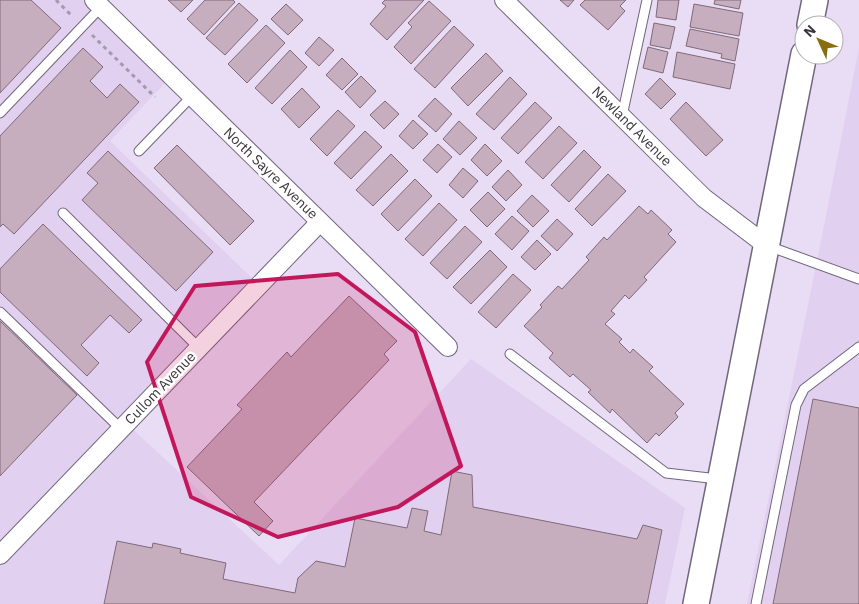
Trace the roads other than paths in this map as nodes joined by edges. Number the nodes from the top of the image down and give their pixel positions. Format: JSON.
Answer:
{"nodes":[{"id":1,"x":504,"y":0,"type":"edge"},
{"id":2,"x":648,"y":0,"type":"edge"},
{"id":3,"x":815,"y":0,"type":"edge"},
{"id":4,"x":97,"y":3,"type":"edge"},
{"id":5,"x":812,"y":15,"type":"edge"},
{"id":6,"x":802,"y":65,"type":"edge"},
{"id":7,"x":192,"y":96,"type":"junction"},
{"id":8,"x":0,"y":113,"type":"edge"},
{"id":9,"x":622,"y":116,"type":"junction"},
{"id":10,"x":139,"y":151,"type":"dead end"},
{"id":11,"x":63,"y":213,"type":"dead end"},
{"id":12,"x":320,"y":222,"type":"junction"},
{"id":13,"x":766,"y":245,"type":"junction"},
{"id":14,"x":859,"y":279,"type":"edge"},
{"id":15,"x":0,"y":312,"type":"edge"},
{"id":16,"x":448,"y":347,"type":"dead end"},
{"id":17,"x":859,"y":347,"type":"edge"},
{"id":18,"x":199,"y":348,"type":"junction"},
{"id":19,"x":510,"y":354,"type":"dead end"},
{"id":20,"x":121,"y":429,"type":"junction"},
{"id":21,"x":721,"y":480,"type":"junction"},
{"id":22,"x":0,"y":555,"type":"edge"},
{"id":23,"x":696,"y":604,"type":"edge"},
{"id":24,"x":756,"y":604,"type":"edge"}],
"edges":[{"from":1,"to":9,"type":"street","name":"Newland Avenue"},
{"from":2,"to":9,"type":"lane"},
{"from":3,"to":5,"type":"main road"},
{"from":4,"to":7,"type":"street","name":"North Sayre Avenue"},
{"from":4,"to":8,"type":"lane"},
{"from":6,"to":13,"type":"main road"},
{"from":7,"to":10,"type":"lane"},
{"from":7,"to":12,"type":"street","name":"North Sayre Avenue"},
{"from":9,"to":13,"type":"street","name":"Newland Avenue"},
{"from":11,"to":18,"type":"lane"},
{"from":12,"to":16,"type":"street","name":"North Sayre Avenue"},
{"from":12,"to":18,"type":"street","name":"Cullom Avenue"},
{"from":13,"to":14,"type":"lane"},
{"from":13,"to":21,"type":"main road"},
{"from":15,"to":20,"type":"lane"},
{"from":17,"to":24,"type":"lane"},
{"from":18,"to":20,"type":"street","name":"Cullom Avenue"},
{"from":19,"to":21,"type":"lane"},
{"from":20,"to":22,"type":"street","name":"Cullom Avenue"},
{"from":21,"to":23,"type":"main road"}]}
